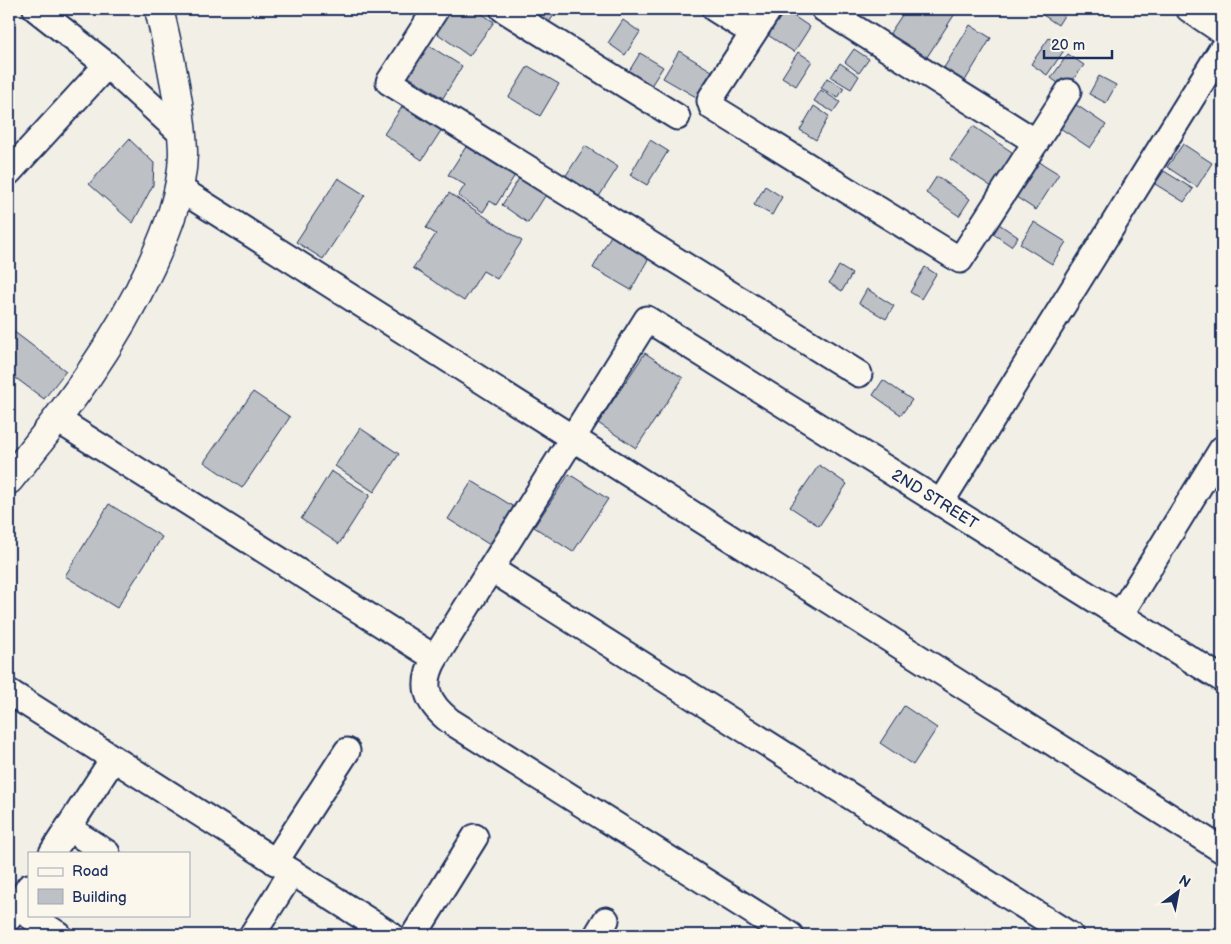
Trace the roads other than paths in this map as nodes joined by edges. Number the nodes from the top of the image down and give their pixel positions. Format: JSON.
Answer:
{"nodes":[{"id":1,"x":36,"y":9,"type":"edge"},
{"id":2,"x":159,"y":9,"type":"edge"},
{"id":3,"x":436,"y":9,"type":"edge"},
{"id":4,"x":503,"y":9,"type":"edge"},
{"id":5,"x":715,"y":9,"type":"edge"},
{"id":6,"x":769,"y":9,"type":"edge"},
{"id":7,"x":824,"y":9,"type":"edge"},
{"id":8,"x":1189,"y":9,"type":"edge"},
{"id":9,"x":1222,"y":31,"type":"edge"},
{"id":10,"x":752,"y":33,"type":"junction"},
{"id":11,"x":1222,"y":49,"type":"edge"},
{"id":12,"x":107,"y":65,"type":"junction"},
{"id":13,"x":1068,"y":92,"type":"dead end"},
{"id":14,"x":677,"y":117,"type":"dead end"},
{"id":15,"x":182,"y":134,"type":"junction"},
{"id":16,"x":1036,"y":142,"type":"junction"},
{"id":17,"x":9,"y":172,"type":"edge"},
{"id":18,"x":180,"y":189,"type":"junction"},
{"id":19,"x":859,"y":374,"type":"dead end"},
{"id":20,"x":58,"y":420,"type":"junction"},
{"id":21,"x":573,"y":438,"type":"junction"},
{"id":22,"x":1222,"y":449,"type":"edge"},
{"id":23,"x":9,"y":480,"type":"edge"},
{"id":24,"x":941,"y":502,"type":"junction"},
{"id":25,"x":491,"y":569,"type":"junction"},
{"id":26,"x":1120,"y":615,"type":"junction"},
{"id":27,"x":436,"y":658,"type":"junction"},
{"id":28,"x":1222,"y":679,"type":"edge"},
{"id":29,"x":9,"y":692,"type":"edge"},
{"id":30,"x":347,"y":751,"type":"dead end"},
{"id":31,"x":113,"y":759,"type":"junction"},
{"id":32,"x":68,"y":828,"type":"junction"},
{"id":33,"x":475,"y":837,"type":"dead end"},
{"id":34,"x":1222,"y":850,"type":"edge"},
{"id":35,"x":53,"y":852,"type":"edge"},
{"id":36,"x":105,"y":852,"type":"edge"},
{"id":37,"x":283,"y":867,"type":"junction"},
{"id":38,"x":16,"y":904,"type":"edge"},
{"id":39,"x":28,"y":913,"type":"edge"},
{"id":40,"x":33,"y":916,"type":"edge"},
{"id":41,"x":59,"y":935,"type":"edge"},
{"id":42,"x":252,"y":935,"type":"edge"},
{"id":43,"x":391,"y":935,"type":"edge"},
{"id":44,"x":414,"y":935,"type":"edge"},
{"id":45,"x":790,"y":935,"type":"edge"},
{"id":46,"x":1070,"y":935,"type":"edge"}],
"edges":[{"from":1,"to":12,"type":"street"},
{"from":2,"to":15,"type":"street"},
{"from":3,"to":19,"type":"street"},
{"from":4,"to":14,"type":"street"},
{"from":5,"to":10,"type":"street"},
{"from":6,"to":10,"type":"street"},
{"from":7,"to":16,"type":"street"},
{"from":8,"to":9,"type":"street"},
{"from":10,"to":16,"type":"street"},
{"from":11,"to":24,"type":"street"},
{"from":12,"to":15,"type":"street"},
{"from":12,"to":17,"type":"street"},
{"from":13,"to":16,"type":"street"},
{"from":15,"to":18,"type":"street"},
{"from":18,"to":20,"type":"street"},
{"from":18,"to":21,"type":"street"},
{"from":20,"to":23,"type":"street"},
{"from":20,"to":27,"type":"street"},
{"from":21,"to":24,"type":"street","name":"2ND STREET"},
{"from":21,"to":25,"type":"street"},
{"from":21,"to":34,"type":"street"},
{"from":22,"to":26,"type":"street"},
{"from":24,"to":26,"type":"street","name":"2ND STREET"},
{"from":25,"to":27,"type":"street"},
{"from":25,"to":46,"type":"street"},
{"from":26,"to":28,"type":"street","name":"2ND STREET"},
{"from":27,"to":45,"type":"street"},
{"from":29,"to":31,"type":"street"},
{"from":30,"to":37,"type":"street"},
{"from":31,"to":32,"type":"street"},
{"from":31,"to":37,"type":"street"},
{"from":32,"to":35,"type":"street"},
{"from":32,"to":36,"type":"street"},
{"from":33,"to":44,"type":"street"},
{"from":37,"to":42,"type":"street"},
{"from":37,"to":43,"type":"street"},
{"from":38,"to":39,"type":"street"},
{"from":40,"to":41,"type":"street"}]}
